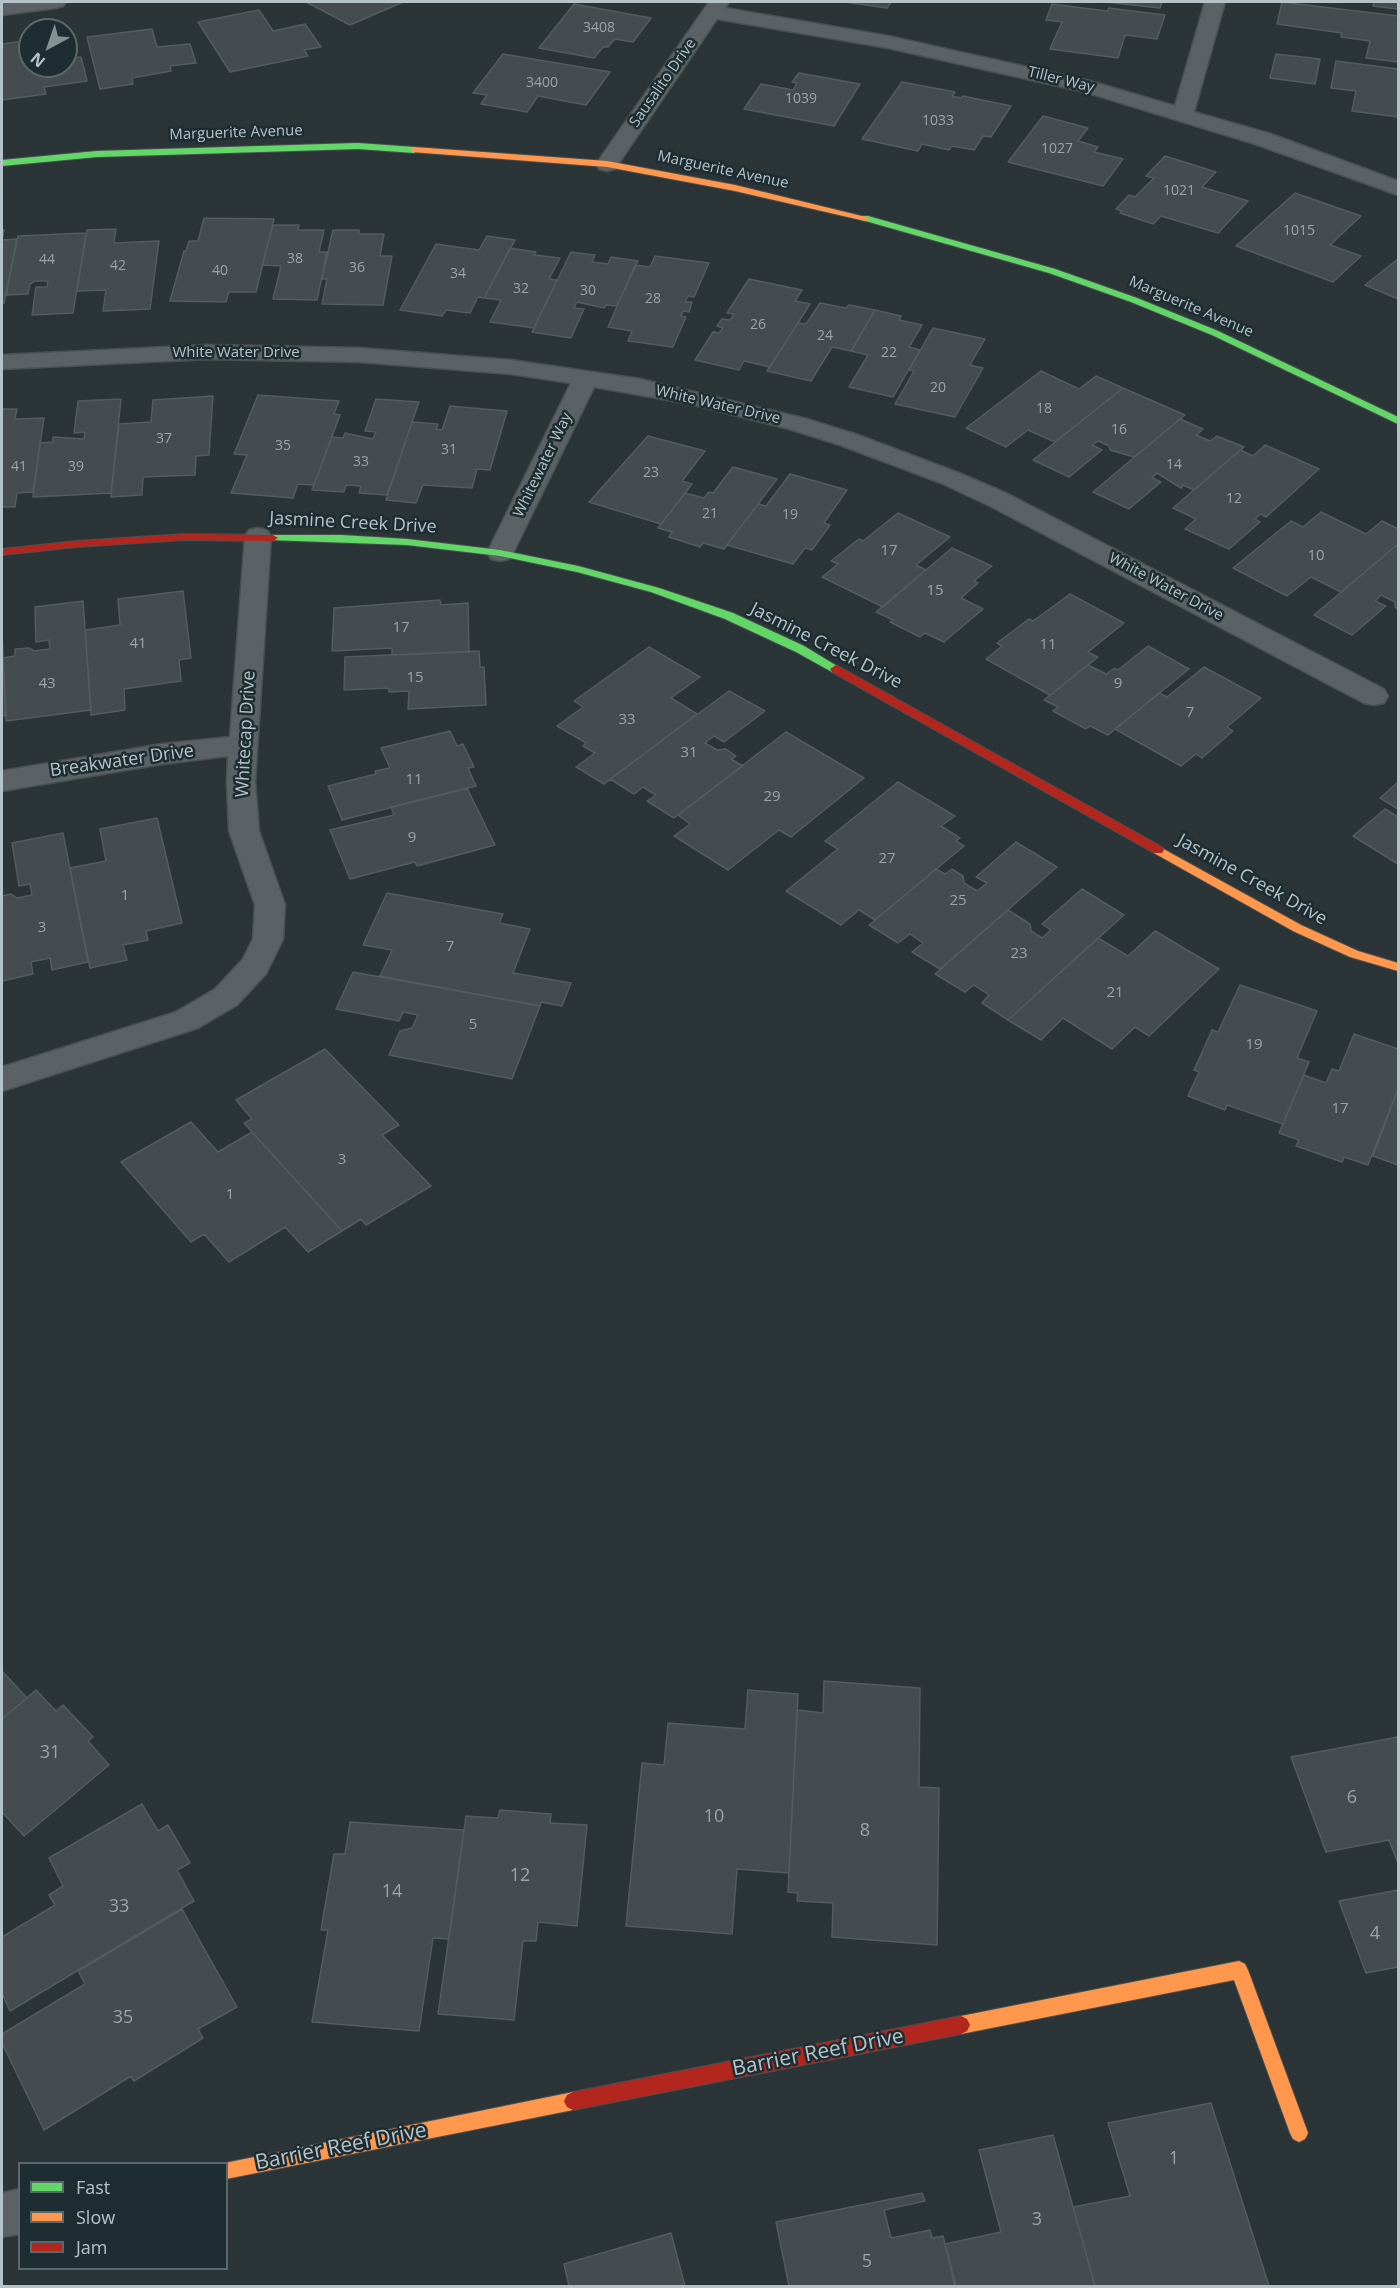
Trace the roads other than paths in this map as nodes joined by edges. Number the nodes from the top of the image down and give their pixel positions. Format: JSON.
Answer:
{"nodes":[{"id":1,"x":56,"y":2,"type":"edge"},
{"id":2,"x":1215,"y":2,"type":"edge"},
{"id":3,"x":716,"y":7,"type":"edge"},
{"id":4,"x":2,"y":9,"type":"edge"},
{"id":5,"x":1184,"y":114,"type":"junction"},
{"id":6,"x":2,"y":163,"type":"edge"},
{"id":7,"x":607,"y":164,"type":"junction"},
{"id":8,"x":1398,"y":188,"type":"edge"},
{"id":9,"x":2,"y":362,"type":"edge"},
{"id":10,"x":586,"y":378,"type":"junction"},
{"id":11,"x":1398,"y":421,"type":"edge"},
{"id":12,"x":258,"y":536,"type":"junction"},
{"id":13,"x":2,"y":552,"type":"edge"},
{"id":14,"x":500,"y":553,"type":"junction"},
{"id":15,"x":1374,"y":696,"type":"dead end"},
{"id":16,"x":244,"y":745,"type":"junction"},
{"id":17,"x":2,"y":781,"type":"edge"},
{"id":18,"x":1398,"y":967,"type":"edge"},
{"id":19,"x":2,"y":1079,"type":"edge"},
{"id":20,"x":1299,"y":2133,"type":"dead end"},
{"id":21,"x":228,"y":2170,"type":"edge"},
{"id":22,"x":18,"y":2211,"type":"edge"},
{"id":23,"x":2,"y":2215,"type":"edge"}],
"edges":[{"from":1,"to":4,"type":"street"},
{"from":2,"to":5,"type":"street"},
{"from":3,"to":5,"type":"street","name":"Tiller Way"},
{"from":3,"to":7,"type":"street","name":"Sausalito Drive"},
{"from":5,"to":8,"type":"street","name":"Tiller Way"},
{"from":6,"to":7,"type":"street","name":"Marguerite Avenue"},
{"from":7,"to":11,"type":"street","name":"Marguerite Avenue"},
{"from":9,"to":10,"type":"street","name":"White Water Drive"},
{"from":10,"to":14,"type":"street","name":"Whitewater Way"},
{"from":10,"to":15,"type":"street","name":"White Water Drive"},
{"from":12,"to":13,"type":"street","name":"Jasmine Creek Drive"},
{"from":12,"to":14,"type":"street","name":"Jasmine Creek Drive"},
{"from":12,"to":16,"type":"street","name":"Whitecap Drive"},
{"from":14,"to":18,"type":"street","name":"Jasmine Creek Drive"},
{"from":16,"to":17,"type":"street","name":"Breakwater Drive"},
{"from":16,"to":19,"type":"street","name":"Whitecap Drive"},
{"from":20,"to":21,"type":"street","name":"Barrier Reef Drive"},
{"from":22,"to":23,"type":"street"}]}
